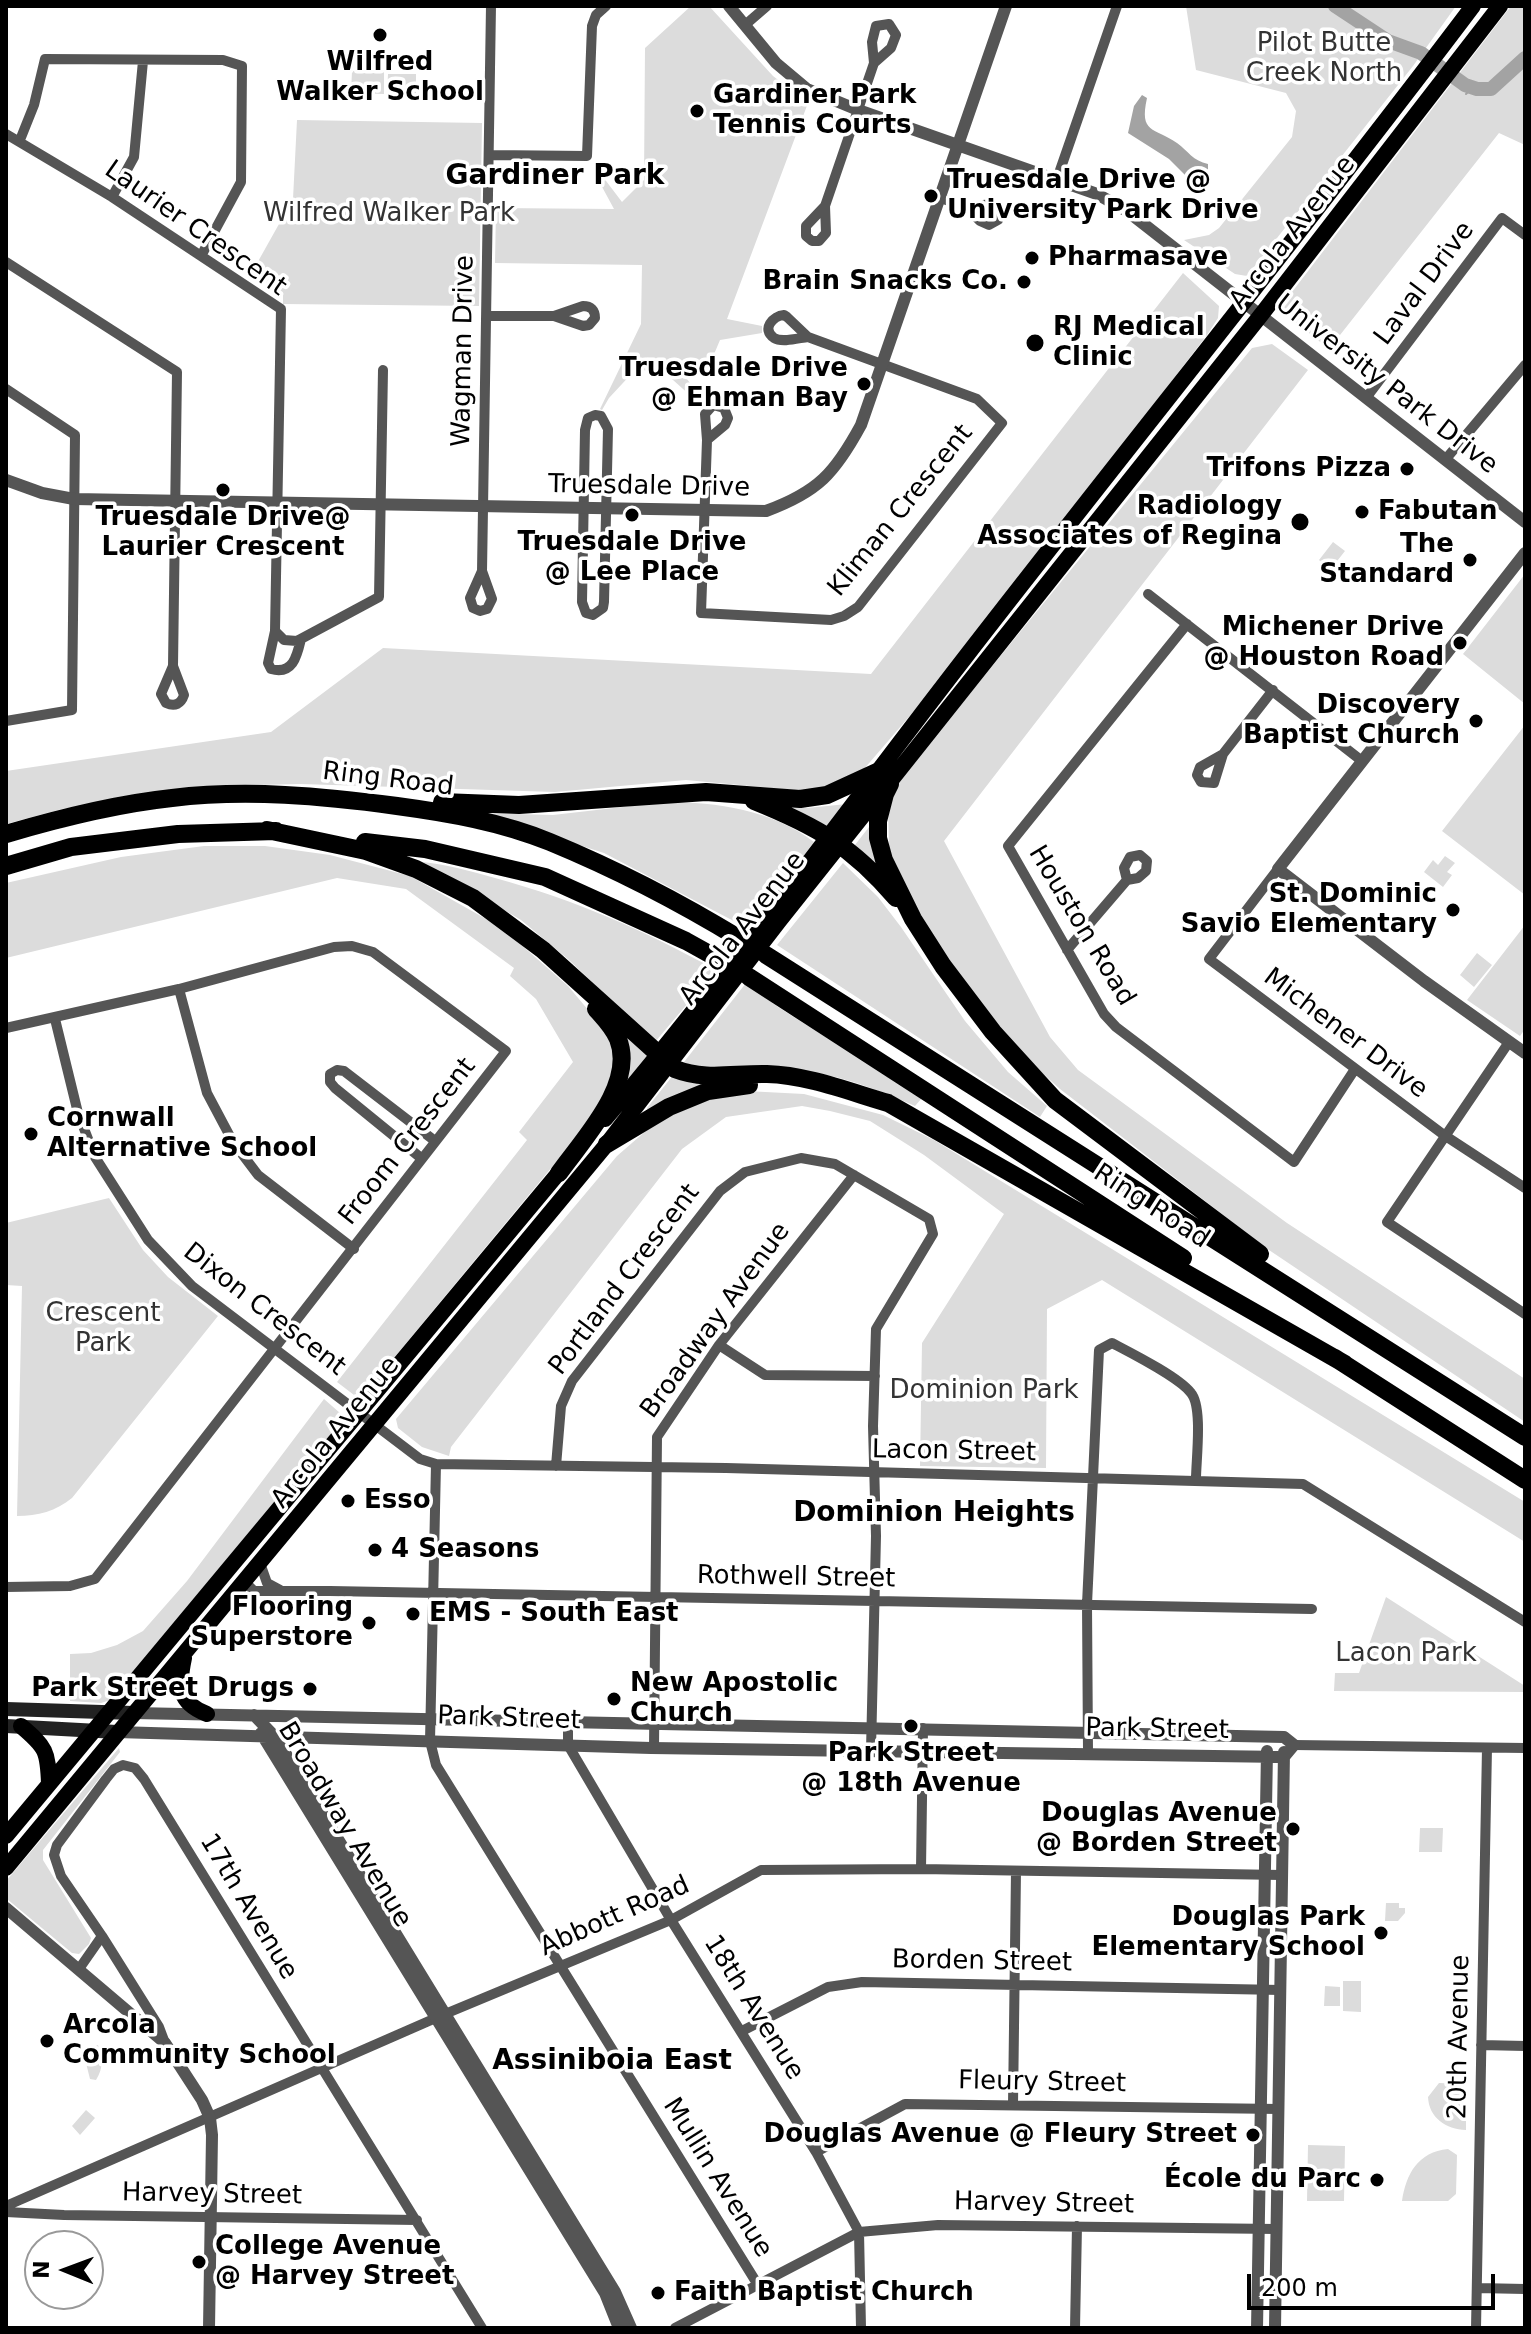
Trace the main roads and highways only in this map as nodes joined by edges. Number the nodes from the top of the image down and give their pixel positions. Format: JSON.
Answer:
{"nodes":[{"id":1,"x":1473,"y":6,"type":"edge"},
{"id":2,"x":1500,"y":6,"type":"edge"},
{"id":3,"x":884,"y":778,"type":"junction"},
{"id":4,"x":739,"y":794,"type":"junction"},
{"id":5,"x":325,"y":797,"type":"junction"},
{"id":6,"x":267,"y":830,"type":"junction"},
{"id":7,"x":6,"y":834,"type":"edge"},
{"id":8,"x":834,"y":839,"type":"junction"},
{"id":9,"x":6,"y":866,"type":"edge"},
{"id":10,"x":913,"y":919,"type":"junction"},
{"id":11,"x":740,"y":939,"type":"dead end"},
{"id":12,"x":543,"y":950,"type":"junction"},
{"id":13,"x":766,"y":955,"type":"dead end"},
{"id":14,"x":722,"y":961,"type":"dead end"},
{"id":15,"x":749,"y":977,"type":"dead end"},
{"id":16,"x":664,"y":1059,"type":"junction"},
{"id":17,"x":824,"y":1084,"type":"junction"},
{"id":18,"x":607,"y":1144,"type":"junction"},
{"id":19,"x":559,"y":1173,"type":"junction"},
{"id":20,"x":1364,"y":1332,"type":"junction"},
{"id":21,"x":1345,"y":1364,"type":"junction"},
{"id":22,"x":1525,"y":1437,"type":"edge"},
{"id":23,"x":1525,"y":1480,"type":"edge"},
{"id":24,"x":271,"y":1521,"type":"junction"},
{"id":25,"x":245,"y":1582,"type":"junction"},
{"id":26,"x":185,"y":1655,"type":"junction"},
{"id":27,"x":6,"y":1709,"type":"edge"},
{"id":28,"x":108,"y":1713,"type":"junction"},
{"id":29,"x":134,"y":1713,"type":"junction"},
{"id":30,"x":207,"y":1714,"type":"road end"},
{"id":31,"x":13,"y":1726,"type":"edge"},
{"id":32,"x":92,"y":1730,"type":"junction"},
{"id":33,"x":117,"y":1732,"type":"junction"},
{"id":34,"x":49,"y":1784,"type":"junction"},
{"id":35,"x":6,"y":1836,"type":"edge"},
{"id":36,"x":6,"y":1868,"type":"edge"}],
"edges":[{"from":1,"to":3,"type":"main road","name":"Arcola Avenue"},
{"from":2,"to":3,"type":"main road","name":"Arcola Avenue"},
{"from":3,"to":4,"type":"highway"},
{"from":3,"to":8,"type":"main road","name":"Arcola Avenue"},
{"from":3,"to":10,"type":"highway"},
{"from":4,"to":5,"type":"highway"},
{"from":4,"to":8,"type":"highway"},
{"from":5,"to":7,"type":"highway","name":"Ring Road"},
{"from":5,"to":11,"type":"highway","name":"Ring Road"},
{"from":6,"to":9,"type":"highway"},
{"from":6,"to":12,"type":"highway"},
{"from":6,"to":14,"type":"highway"},
{"from":8,"to":10,"type":"highway"},
{"from":8,"to":16,"type":"main road","name":"Arcola Avenue"},
{"from":10,"to":20,"type":"highway"},
{"from":12,"to":16,"type":"highway"},
{"from":12,"to":19,"type":"highway"},
{"from":13,"to":20,"type":"highway","name":"Ring Road"},
{"from":15,"to":21,"type":"highway","name":"Ring Road"},
{"from":16,"to":17,"type":"highway"},
{"from":16,"to":18,"type":"main road","name":"Arcola Avenue"},
{"from":16,"to":19,"type":"main road","name":"Arcola Avenue"},
{"from":17,"to":18,"type":"highway"},
{"from":17,"to":21,"type":"highway"},
{"from":18,"to":25,"type":"main road","name":"Arcola Avenue"},
{"from":19,"to":24,"type":"main road","name":"Arcola Avenue"},
{"from":20,"to":22,"type":"highway","name":"Ring Road"},
{"from":21,"to":23,"type":"highway","name":"Ring Road"},
{"from":24,"to":25,"type":"main road"},
{"from":24,"to":28,"type":"main road","name":"Arcola Avenue"},
{"from":25,"to":26,"type":"main road","name":"Arcola Avenue"},
{"from":26,"to":29,"type":"main road","name":"Arcola Avenue"},
{"from":26,"to":30,"type":"main road"},
{"from":27,"to":28,"type":"main road","name":"Park Street"},
{"from":28,"to":29,"type":"main road","name":"Park Street"},
{"from":28,"to":32,"type":"main road","name":"Arcola Avenue"},
{"from":29,"to":33,"type":"main road","name":"Arcola Avenue"},
{"from":31,"to":32,"type":"main road","name":"Park Street"},
{"from":31,"to":34,"type":"main road"},
{"from":32,"to":33,"type":"main road","name":"Park Street"},
{"from":32,"to":34,"type":"main road","name":"Arcola Avenue"},
{"from":33,"to":36,"type":"main road","name":"Arcola Avenue"},
{"from":34,"to":35,"type":"main road","name":"Arcola Avenue"}]}
